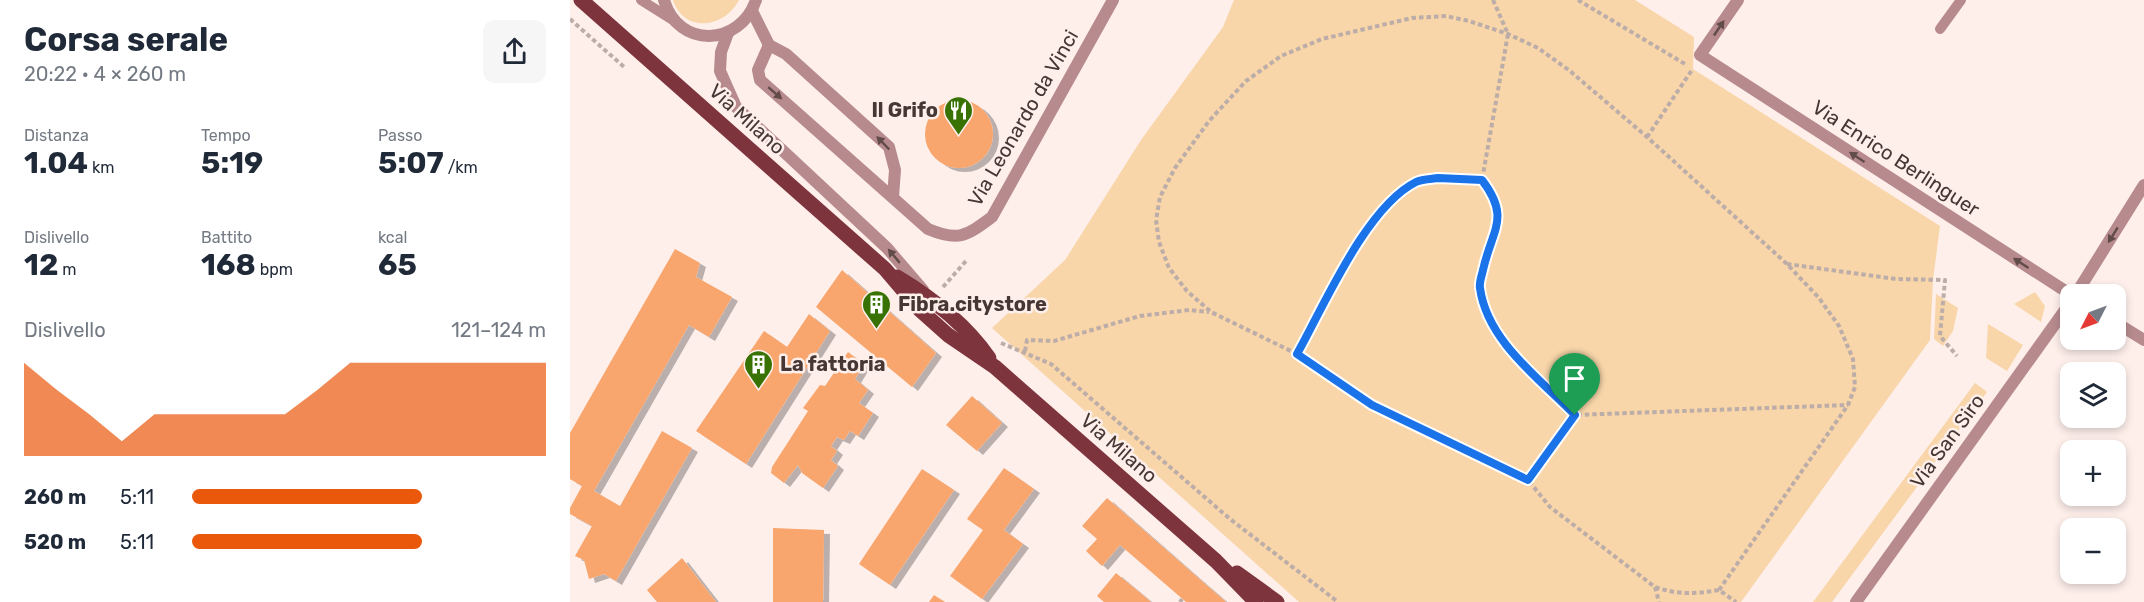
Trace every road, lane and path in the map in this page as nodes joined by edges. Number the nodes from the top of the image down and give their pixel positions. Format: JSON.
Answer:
{"nodes":[{"id":1,"x":581,"y":0,"type":"edge"},
{"id":2,"x":641,"y":0,"type":"edge"},
{"id":3,"x":664,"y":0,"type":"edge"},
{"id":4,"x":1113,"y":0,"type":"edge"},
{"id":5,"x":1493,"y":0,"type":"edge"},
{"id":6,"x":1578,"y":0,"type":"edge"},
{"id":7,"x":1738,"y":0,"type":"edge"},
{"id":8,"x":1961,"y":0,"type":"edge"},
{"id":9,"x":754,"y":6,"type":"edge"},
{"id":10,"x":676,"y":22,"type":"junction"},
{"id":11,"x":1940,"y":29,"type":"dead end"},
{"id":12,"x":728,"y":33,"type":"junction"},
{"id":13,"x":1508,"y":34,"type":"junction"},
{"id":14,"x":769,"y":45,"type":"junction"},
{"id":15,"x":1700,"y":55,"type":"junction"},
{"id":16,"x":1693,"y":69,"type":"junction"},
{"id":17,"x":1647,"y":137,"type":"junction"},
{"id":18,"x":1482,"y":180,"type":"junction"},
{"id":19,"x":2144,"y":185,"type":"edge"},
{"id":20,"x":893,"y":197,"type":"junction"},
{"id":21,"x":966,"y":261,"type":"dead end"},
{"id":22,"x":1787,"y":264,"type":"junction"},
{"id":23,"x":885,"y":269,"type":"junction"},
{"id":24,"x":2082,"y":284,"type":"edge"},
{"id":25,"x":2060,"y":288,"type":"edge"},
{"id":26,"x":939,"y":298,"type":"junction"},
{"id":27,"x":1211,"y":312,"type":"junction"},
{"id":28,"x":2060,"y":317,"type":"edge"},
{"id":29,"x":2126,"y":329,"type":"edge"},
{"id":30,"x":997,"y":340,"type":"dead end"},
{"id":31,"x":2144,"y":340,"type":"edge"},
{"id":32,"x":1025,"y":351,"type":"junction"},
{"id":33,"x":1297,"y":354,"type":"junction"},
{"id":34,"x":1957,"y":356,"type":"dead end"},
{"id":35,"x":995,"y":367,"type":"junction"},
{"id":36,"x":1848,"y":405,"type":"junction"},
{"id":37,"x":1575,"y":415,"type":"junction"},
{"id":38,"x":1528,"y":480,"type":"junction"},
{"id":39,"x":1216,"y":561,"type":"junction"},
{"id":40,"x":1655,"y":587,"type":"junction"},
{"id":41,"x":1719,"y":591,"type":"junction"},
{"id":42,"x":1256,"y":602,"type":"edge"},
{"id":43,"x":1277,"y":602,"type":"edge"},
{"id":44,"x":1338,"y":602,"type":"edge"},
{"id":45,"x":1659,"y":602,"type":"edge"},
{"id":46,"x":1736,"y":602,"type":"edge"},
{"id":47,"x":1856,"y":602,"type":"edge"}],
"edges":[{"from":1,"to":23,"type":"main road","name":"Via Milano"},
{"from":2,"to":10,"type":"lane"},
{"from":3,"to":10,"type":"street"},
{"from":4,"to":20,"type":"street","name":"Via Leonardo da Vinci"},
{"from":5,"to":13,"type":"path"},
{"from":6,"to":16,"type":"path"},
{"from":15,"to":7,"type":"street","one_way":true},
{"from":8,"to":11,"type":"lane"},
{"from":9,"to":12,"type":"street"},
{"from":9,"to":14,"type":"street"},
{"from":10,"to":12,"type":"street"},
{"from":26,"to":12,"type":"street","one_way":true},
{"from":13,"to":17,"type":"path"},
{"from":13,"to":18,"type":"path"},
{"from":13,"to":27,"type":"path"},
{"from":20,"to":14,"type":"street","one_way":true},
{"from":14,"to":20,"type":"street","name":"Via Leonardo da Vinci","one_way":true},
{"from":15,"to":16,"type":"path"},
{"from":25,"to":15,"type":"street","name":"Via Enrico Berlinguer","one_way":true},
{"from":16,"to":17,"type":"path"},
{"from":17,"to":22,"type":"path"},
{"from":18,"to":33,"type":"path"},
{"from":18,"to":37,"type":"path"},
{"from":19,"to":24,"type":"street","one_way":true},
{"from":21,"to":26,"type":"path"},
{"from":22,"to":34,"type":"path"},
{"from":22,"to":36,"type":"path"},
{"from":23,"to":26,"type":"main road","name":"Via Milano"},
{"from":23,"to":35,"type":"main road","name":"Via Milano"},
{"from":26,"to":35,"type":"main road","name":"Via Milano"},
{"from":27,"to":32,"type":"path"},
{"from":27,"to":33,"type":"path"},
{"from":28,"to":47,"type":"street","name":"Via San Siro"},
{"from":29,"to":31,"type":"street"},
{"from":30,"to":32,"type":"path"},
{"from":32,"to":44,"type":"path"},
{"from":33,"to":38,"type":"path"},
{"from":35,"to":39,"type":"main road","name":"Via Milano"},
{"from":36,"to":37,"type":"path"},
{"from":36,"to":41,"type":"path"},
{"from":37,"to":38,"type":"path"},
{"from":38,"to":40,"type":"path"},
{"from":39,"to":42,"type":"main road","name":"Via Milano"},
{"from":39,"to":43,"type":"main road","name":"Via Milano"},
{"from":40,"to":41,"type":"path"},
{"from":40,"to":45,"type":"path"},
{"from":41,"to":46,"type":"path"}]}
